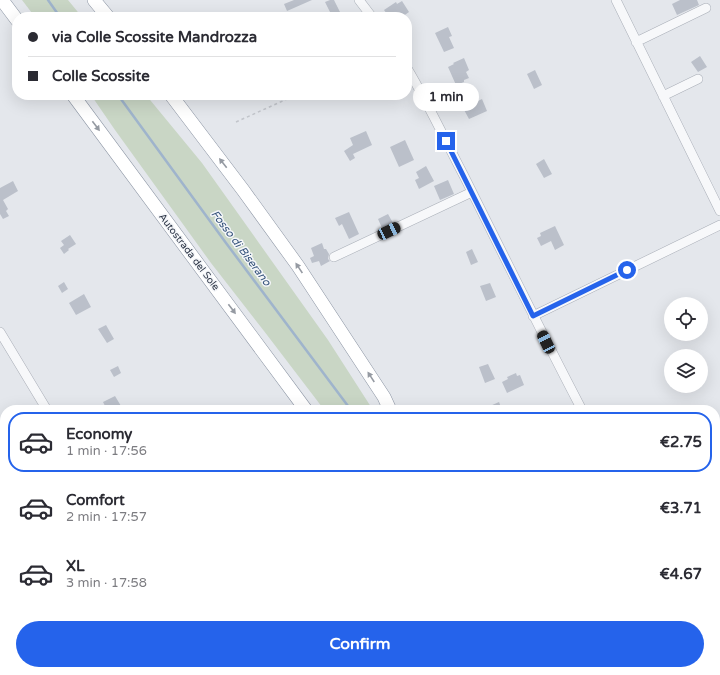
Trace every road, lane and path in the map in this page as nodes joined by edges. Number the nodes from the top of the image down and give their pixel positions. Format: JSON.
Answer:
{"nodes":[{"id":1,"x":2,"y":0,"type":"edge"},
{"id":2,"x":94,"y":0,"type":"edge"},
{"id":3,"x":359,"y":0,"type":"edge"},
{"id":4,"x":616,"y":0,"type":"edge"},
{"id":5,"x":706,"y":8,"type":"dead end"},
{"id":6,"x":104,"y":12,"type":"edge"},
{"id":7,"x":368,"y":12,"type":"edge"},
{"id":8,"x":12,"y":13,"type":"edge"},
{"id":9,"x":636,"y":42,"type":"junction"},
{"id":10,"x":412,"y":76,"type":"edge"},
{"id":11,"x":698,"y":79,"type":"dead end"},
{"id":12,"x":663,"y":96,"type":"junction"},
{"id":13,"x":76,"y":100,"type":"edge"},
{"id":14,"x":175,"y":100,"type":"edge"},
{"id":15,"x":285,"y":100,"type":"edge"},
{"id":16,"x":236,"y":122,"type":"dead end"},
{"id":17,"x":472,"y":192,"type":"junction"},
{"id":18,"x":720,"y":211,"type":"edge"},
{"id":19,"x":720,"y":225,"type":"edge"},
{"id":20,"x":334,"y":257,"type":"dead end"},
{"id":21,"x":533,"y":316,"type":"junction"},
{"id":22,"x":0,"y":332,"type":"edge"},
{"id":23,"x":44,"y":405,"type":"edge"},
{"id":24,"x":302,"y":405,"type":"edge"},
{"id":25,"x":388,"y":405,"type":"edge"},
{"id":26,"x":579,"y":405,"type":"edge"}],
"edges":[{"from":1,"to":8,"type":"highway"},
{"from":2,"to":6,"type":"highway"},
{"from":3,"to":7,"type":"street"},
{"from":4,"to":9,"type":"street"},
{"from":5,"to":9,"type":"street"},
{"from":9,"to":12,"type":"street"},
{"from":10,"to":17,"type":"street"},
{"from":11,"to":12,"type":"street"},
{"from":12,"to":18,"type":"street"},
{"from":13,"to":24,"type":"highway","name":"Autostrada del Sole","one_way":true},
{"from":25,"to":14,"type":"highway","one_way":true},
{"from":15,"to":16,"type":"path"},
{"from":17,"to":20,"type":"street"},
{"from":17,"to":21,"type":"street"},
{"from":19,"to":21,"type":"street"},
{"from":21,"to":26,"type":"street"},
{"from":22,"to":23,"type":"street"}]}
